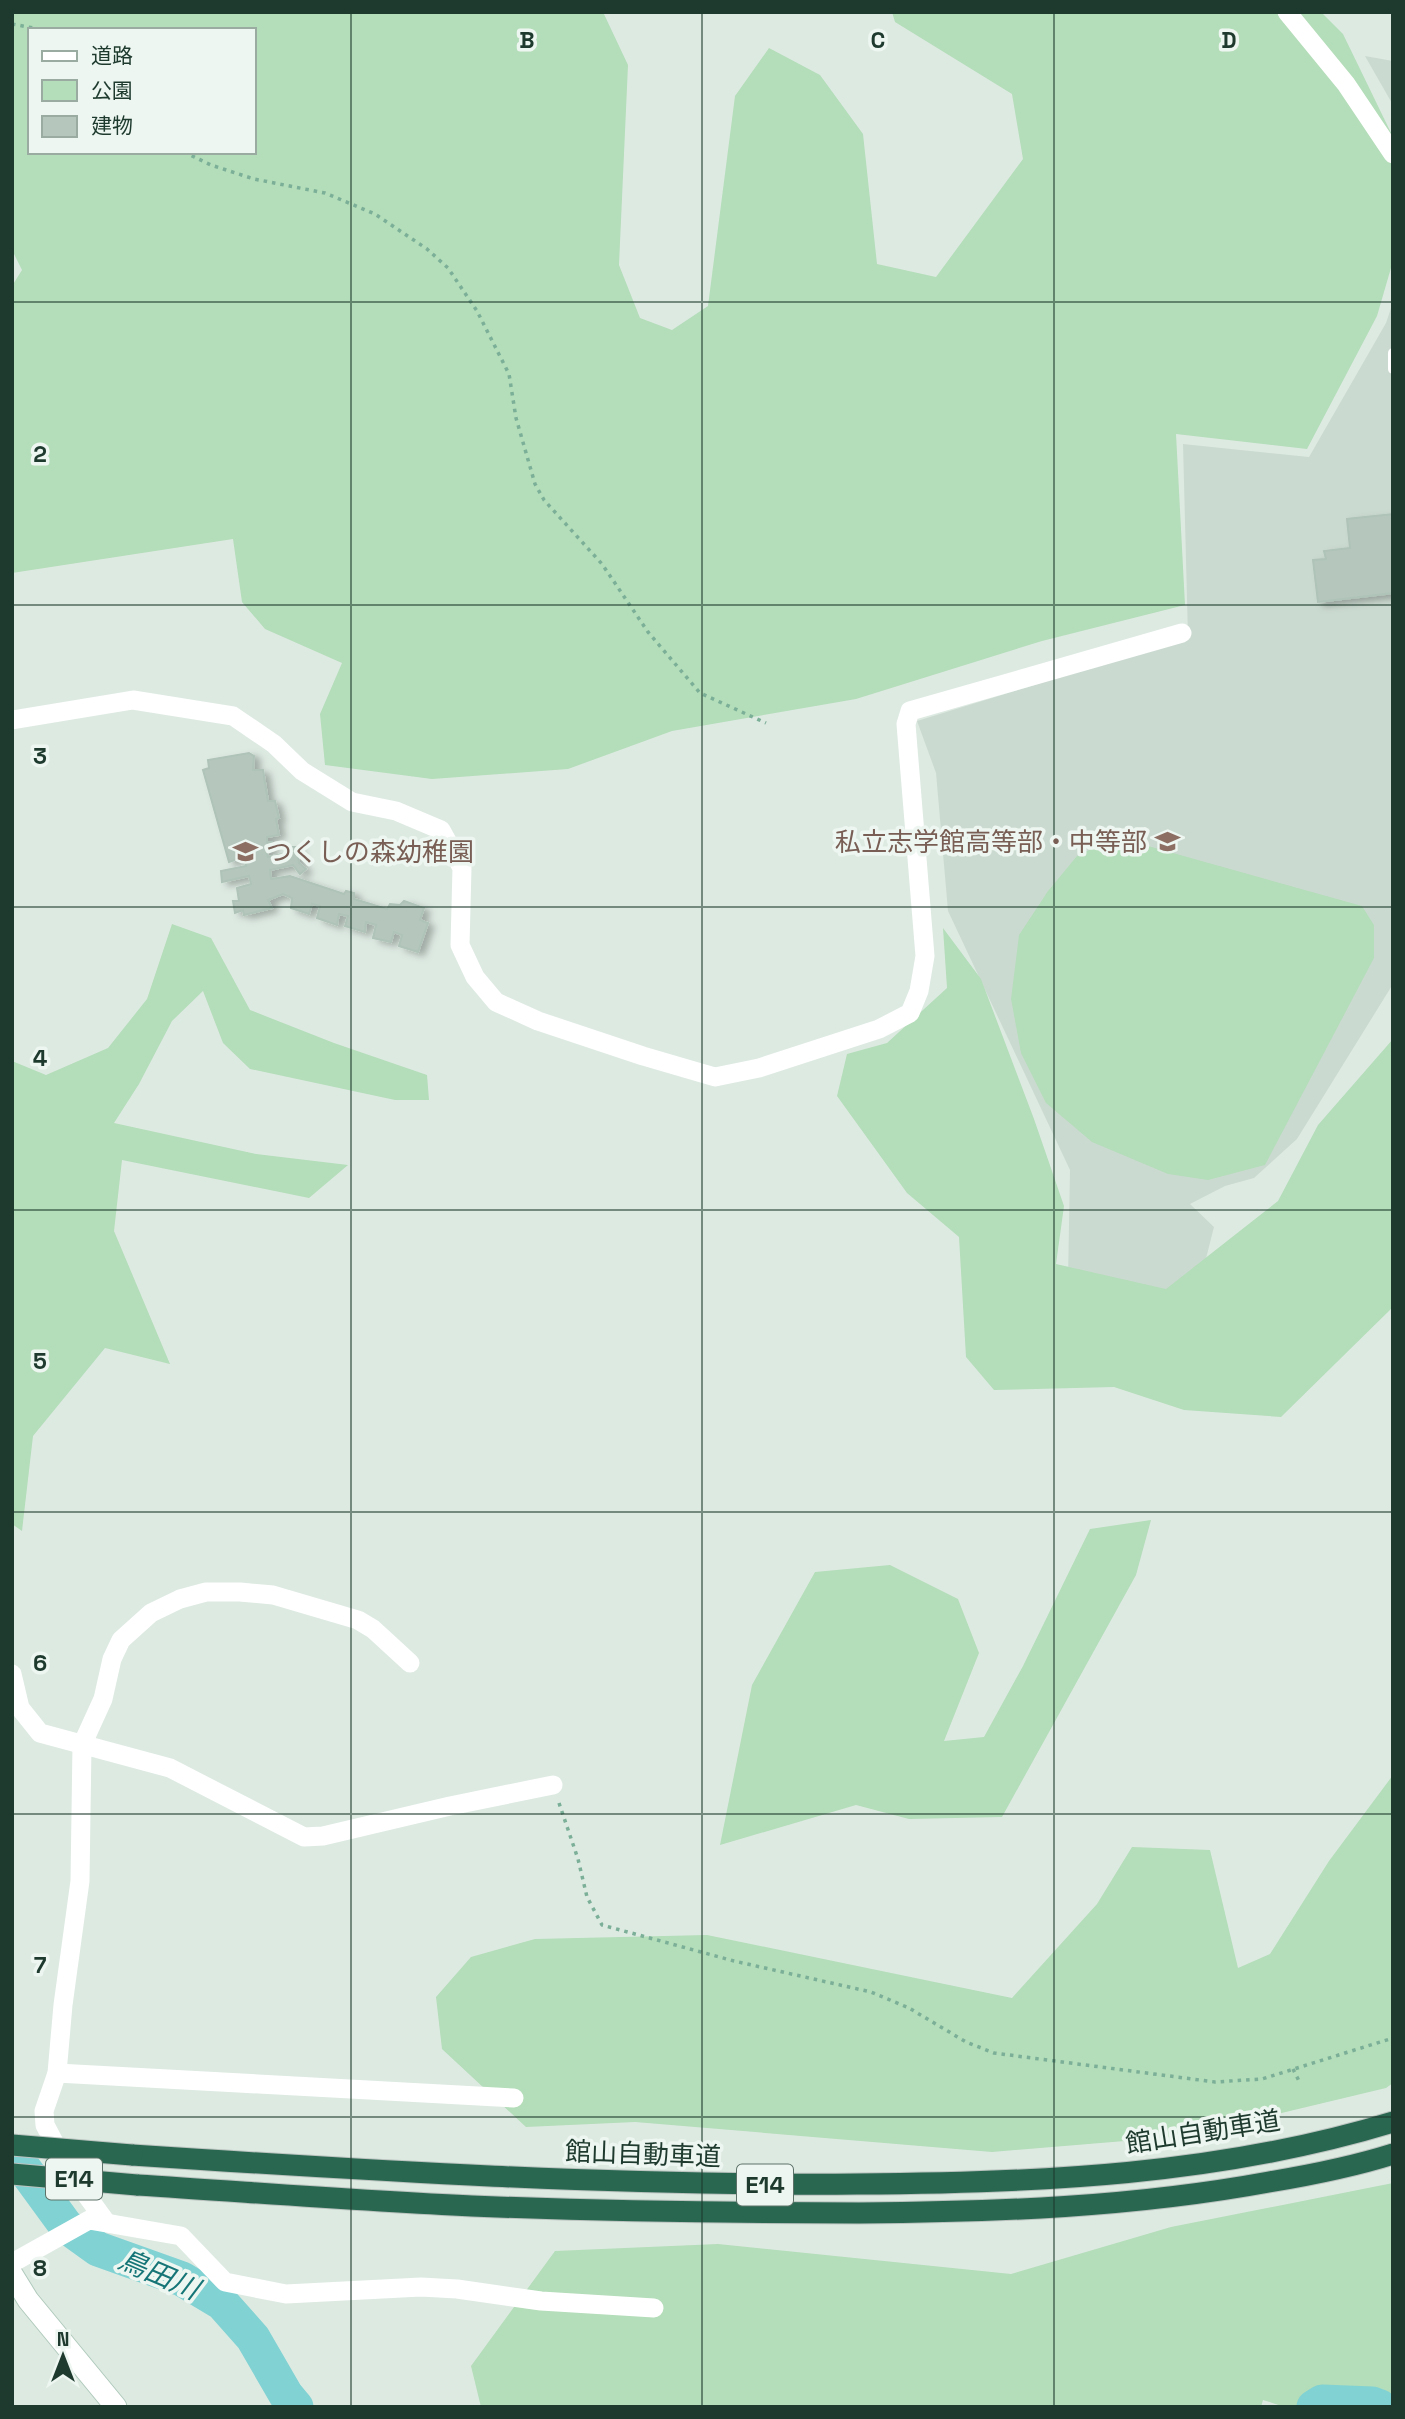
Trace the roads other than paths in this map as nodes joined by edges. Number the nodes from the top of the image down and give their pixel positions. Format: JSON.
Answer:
{"nodes":[{"id":1,"x":1287,"y":12,"type":"edge"},
{"id":2,"x":1393,"y":154,"type":"edge"},
{"id":3,"x":1393,"y":353,"type":"edge"},
{"id":4,"x":1393,"y":369,"type":"edge"},
{"id":5,"x":1182,"y":633,"type":"dead end"},
{"id":6,"x":12,"y":720,"type":"edge"},
{"id":7,"x":410,"y":1663,"type":"dead end"},
{"id":8,"x":12,"y":1674,"type":"edge"},
{"id":9,"x":82,"y":1745,"type":"junction"},
{"id":10,"x":553,"y":1785,"type":"road end"},
{"id":11,"x":57,"y":2073,"type":"junction"},
{"id":12,"x":514,"y":2098,"type":"dead end"},
{"id":13,"x":1393,"y":2122,"type":"edge"},
{"id":14,"x":12,"y":2145,"type":"edge"},
{"id":15,"x":1393,"y":2154,"type":"edge"},
{"id":16,"x":12,"y":2174,"type":"edge"},
{"id":17,"x":106,"y":2222,"type":"junction"},
{"id":18,"x":12,"y":2263,"type":"edge"},
{"id":19,"x":12,"y":2274,"type":"edge"},
{"id":20,"x":654,"y":2308,"type":"dead end"},
{"id":21,"x":111,"y":2405,"type":"edge"}],
"edges":[{"from":1,"to":2,"type":"street"},
{"from":3,"to":4,"type":"lane"},
{"from":5,"to":6,"type":"street"},
{"from":7,"to":9,"type":"street"},
{"from":8,"to":9,"type":"street"},
{"from":9,"to":10,"type":"street"},
{"from":9,"to":11,"type":"street"},
{"from":11,"to":12,"type":"street"},
{"from":11,"to":17,"type":"street"},
{"from":13,"to":14,"type":"highway","name":"館山自動車道","number":"E14","bridge":true},
{"from":15,"to":16,"type":"highway","number":"E14","bridge":true},
{"from":17,"to":18,"type":"street"},
{"from":17,"to":20,"type":"street"},
{"from":19,"to":21,"type":"street"}]}
